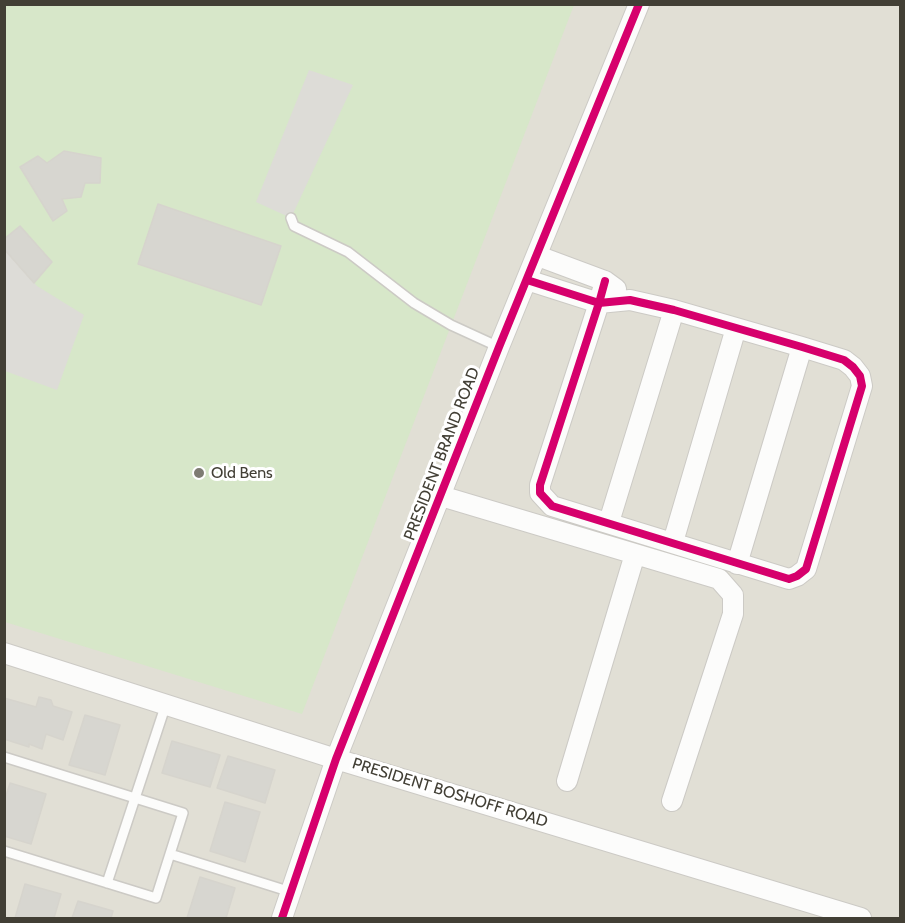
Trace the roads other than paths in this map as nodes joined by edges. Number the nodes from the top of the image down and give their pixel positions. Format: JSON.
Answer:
{"nodes":[{"id":1,"x":639,"y":4,"type":"edge"},
{"id":2,"x":291,"y":218,"type":"dead end"},
{"id":3,"x":538,"y":256,"type":"junction"},
{"id":4,"x":527,"y":280,"type":"junction"},
{"id":5,"x":605,"y":281,"type":"junction"},
{"id":6,"x":630,"y":300,"type":"junction"},
{"id":7,"x":599,"y":303,"type":"junction"},
{"id":8,"x":674,"y":310,"type":"junction"},
{"id":9,"x":736,"y":328,"type":"junction"},
{"id":10,"x":802,"y":347,"type":"junction"},
{"id":11,"x":499,"y":348,"type":"junction"},
{"id":12,"x":441,"y":496,"type":"junction"},
{"id":13,"x":609,"y":522,"type":"junction"},
{"id":14,"x":674,"y":542,"type":"junction"},
{"id":15,"x":635,"y":554,"type":"junction"},
{"id":16,"x":736,"y":564,"type":"junction"},
{"id":17,"x":4,"y":653,"type":"edge"},
{"id":18,"x":166,"y":704,"type":"junction"},
{"id":19,"x":4,"y":757,"type":"edge"},
{"id":20,"x":336,"y":759,"type":"junction"},
{"id":21,"x":567,"y":782,"type":"dead end"},
{"id":22,"x":135,"y":798,"type":"junction"},
{"id":23,"x":672,"y":801,"type":"dead end"},
{"id":24,"x":4,"y":851,"type":"edge"},
{"id":25,"x":170,"y":854,"type":"junction"},
{"id":26,"x":107,"y":883,"type":"junction"},
{"id":27,"x":291,"y":892,"type":"junction"},
{"id":28,"x":282,"y":918,"type":"edge"},
{"id":29,"x":861,"y":918,"type":"edge"}],
"edges":[{"from":1,"to":3,"type":"street","name":"PRESIDENT BRAND ROAD"},
{"from":2,"to":11,"type":"lane"},
{"from":3,"to":4,"type":"street","name":"PRESIDENT BRAND ROAD"},
{"from":3,"to":5,"type":"street"},
{"from":4,"to":7,"type":"street"},
{"from":4,"to":11,"type":"street","name":"PRESIDENT BRAND ROAD"},
{"from":5,"to":6,"type":"street"},
{"from":5,"to":7,"type":"street"},
{"from":6,"to":7,"type":"street"},
{"from":6,"to":8,"type":"street"},
{"from":7,"to":13,"type":"street"},
{"from":8,"to":9,"type":"street"},
{"from":8,"to":13,"type":"street"},
{"from":9,"to":10,"type":"street"},
{"from":9,"to":14,"type":"street"},
{"from":10,"to":16,"type":"street"},
{"from":10,"to":16,"type":"street"},
{"from":11,"to":12,"type":"street","name":"PRESIDENT BRAND ROAD"},
{"from":12,"to":15,"type":"street"},
{"from":12,"to":20,"type":"street","name":"PRESIDENT BRAND ROAD"},
{"from":13,"to":14,"type":"street"},
{"from":14,"to":16,"type":"street"},
{"from":15,"to":21,"type":"street"},
{"from":15,"to":23,"type":"street"},
{"from":17,"to":18,"type":"street","name":"PRESIDENT BOSHOFF ROAD"},
{"from":18,"to":20,"type":"street","name":"PRESIDENT BOSHOFF ROAD"},
{"from":18,"to":22,"type":"lane"},
{"from":19,"to":22,"type":"lane"},
{"from":20,"to":27,"type":"street","name":"PRESIDENT BRAND ROAD"},
{"from":20,"to":29,"type":"street","name":"PRESIDENT BOSHOFF ROAD"},
{"from":22,"to":25,"type":"lane"},
{"from":22,"to":26,"type":"lane"},
{"from":24,"to":26,"type":"lane"},
{"from":25,"to":26,"type":"lane"},
{"from":25,"to":27,"type":"lane"},
{"from":27,"to":28,"type":"street","name":"PRESIDENT BRAND ROAD"}]}
